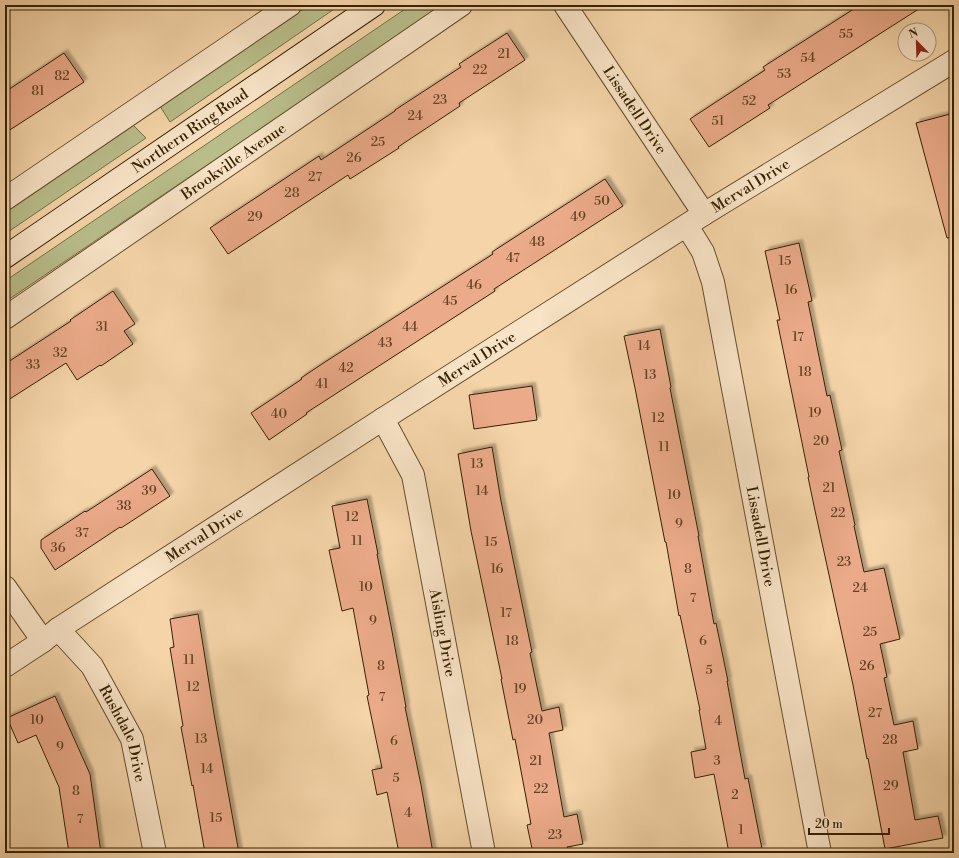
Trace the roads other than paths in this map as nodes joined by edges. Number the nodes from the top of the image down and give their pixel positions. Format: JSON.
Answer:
{"nodes":[{"id":1,"x":290,"y":5,"type":"edge"},
{"id":2,"x":374,"y":5,"type":"edge"},
{"id":3,"x":461,"y":5,"type":"edge"},
{"id":4,"x":565,"y":5,"type":"edge"},
{"id":5,"x":954,"y":61,"type":"edge"},
{"id":6,"x":5,"y":199,"type":"edge"},
{"id":7,"x":695,"y":220,"type":"junction"},
{"id":8,"x":5,"y":257,"type":"edge"},
{"id":9,"x":5,"y":318,"type":"edge"},
{"id":10,"x":383,"y":419,"type":"junction"},
{"id":11,"x":5,"y":587,"type":"edge"},
{"id":12,"x":50,"y":635,"type":"junction"},
{"id":13,"x":5,"y":666,"type":"edge"},
{"id":14,"x":154,"y":853,"type":"edge"},
{"id":15,"x":484,"y":853,"type":"edge"},
{"id":16,"x":820,"y":853,"type":"edge"}],
"edges":[{"from":1,"to":6,"type":"street"},
{"from":2,"to":8,"type":"street","name":"Northern Ring Road"},
{"from":3,"to":9,"type":"street","name":"Brookville Avenue"},
{"from":4,"to":7,"type":"street","name":"Lissadell Drive"},
{"from":5,"to":7,"type":"street","name":"Merval Drive"},
{"from":7,"to":10,"type":"street","name":"Merval Drive"},
{"from":7,"to":16,"type":"street","name":"Lissadell Drive"},
{"from":10,"to":12,"type":"street","name":"Merval Drive"},
{"from":10,"to":15,"type":"street","name":"Aisling Drive"},
{"from":11,"to":12,"type":"street","name":"Rushdale Drive"},
{"from":12,"to":13,"type":"street","name":"Merval Drive"},
{"from":12,"to":14,"type":"street","name":"Rushdale Drive"}]}
